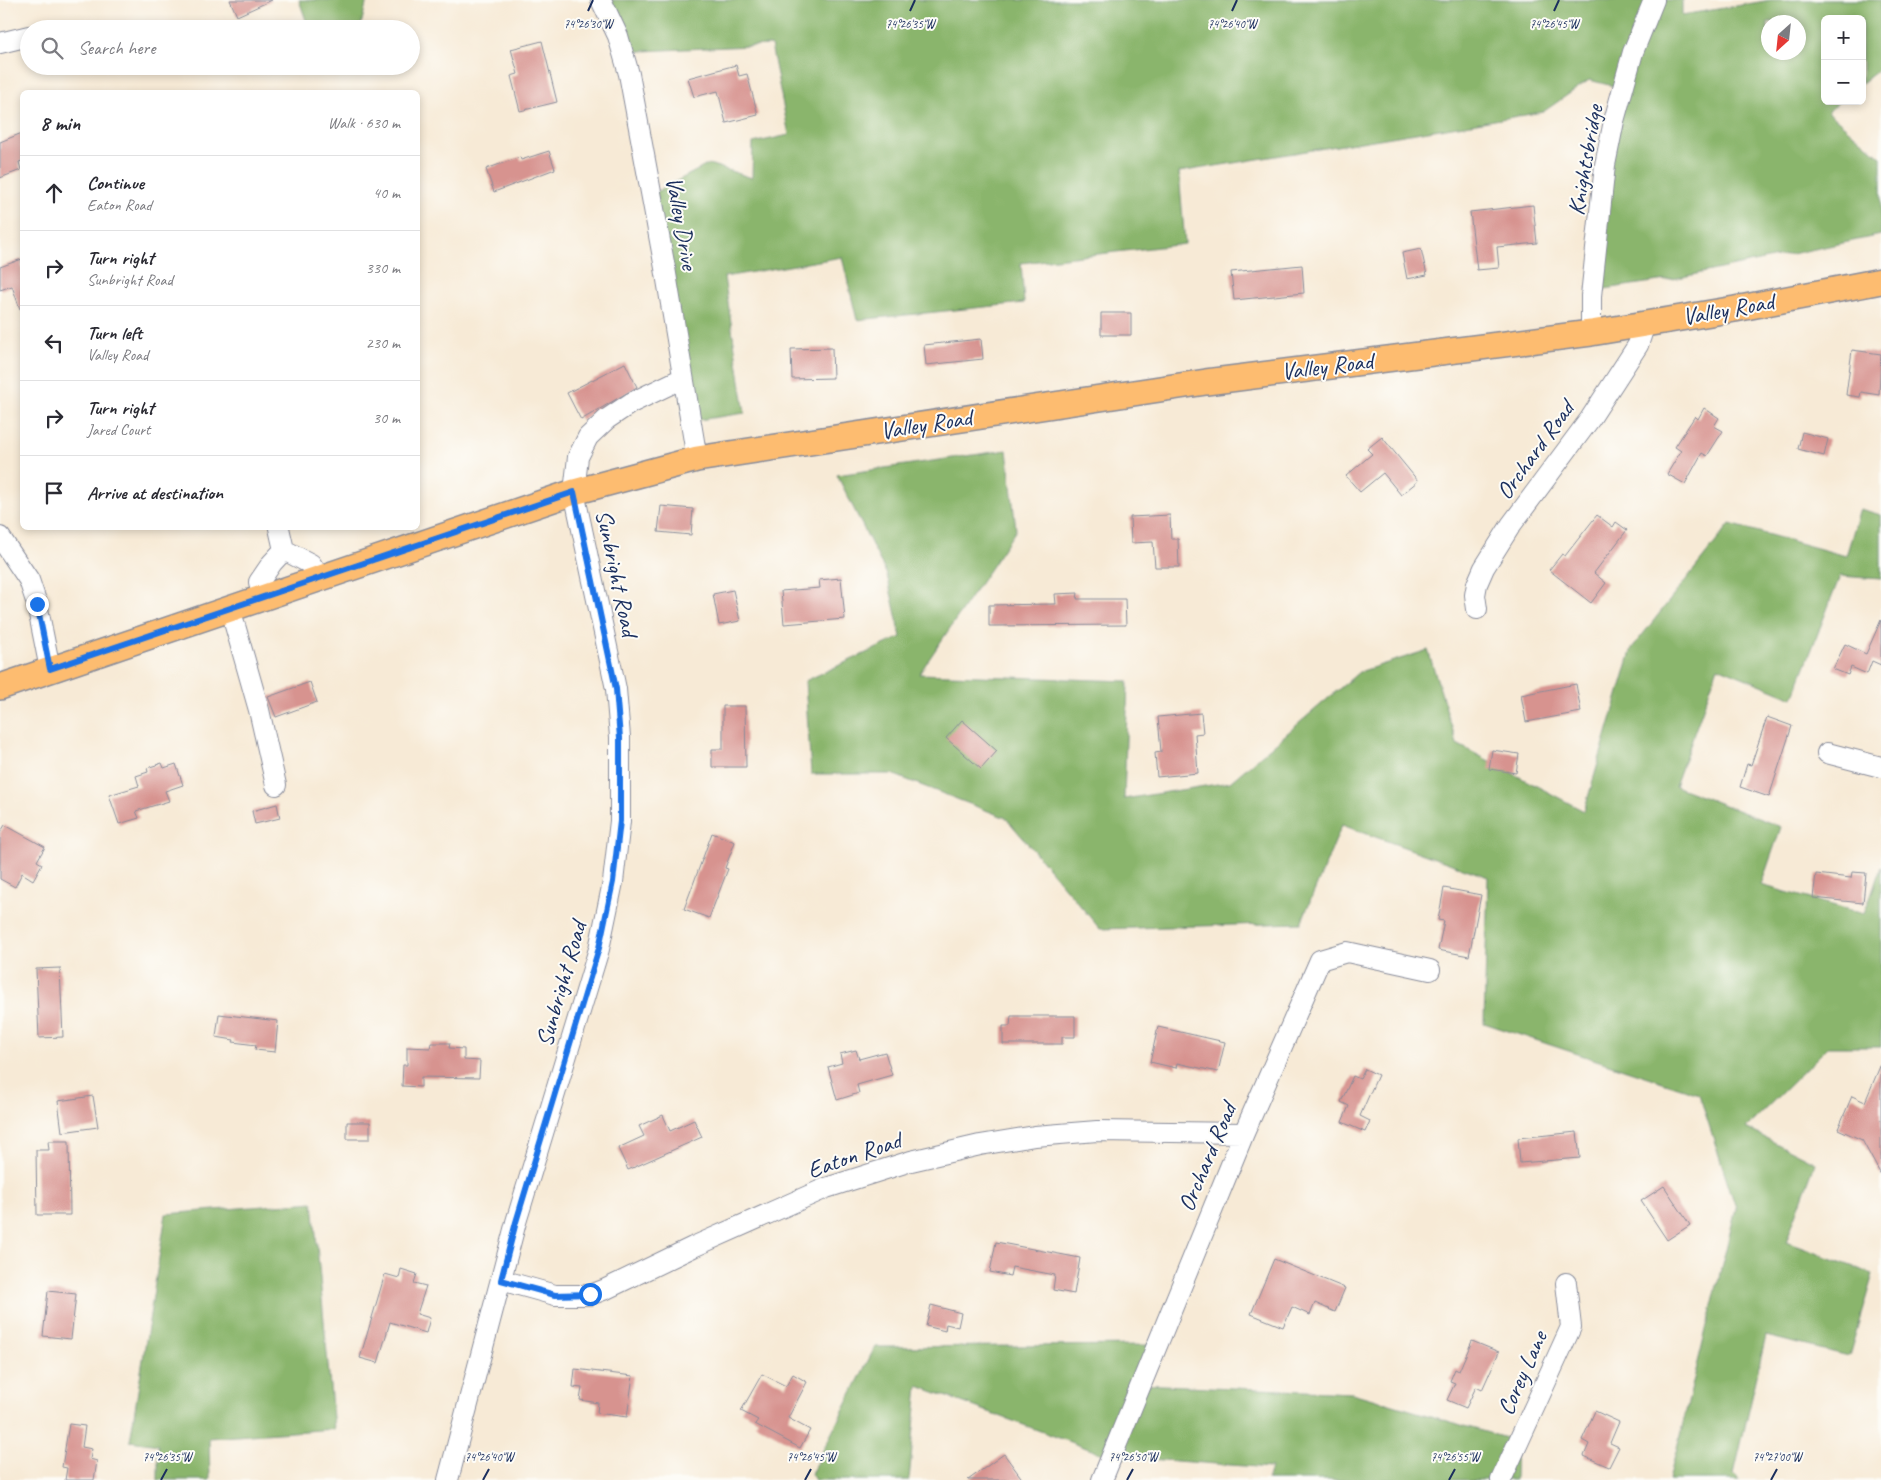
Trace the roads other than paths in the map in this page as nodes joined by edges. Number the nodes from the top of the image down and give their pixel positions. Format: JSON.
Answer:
{"nodes":[{"id":1,"x":601,"y":0,"type":"edge"},
{"id":2,"x":1654,"y":0,"type":"edge"},
{"id":3,"x":20,"y":38,"type":"edge"},
{"id":4,"x":0,"y":43,"type":"edge"},
{"id":5,"x":1881,"y":281,"type":"edge"},
{"id":6,"x":1645,"y":324,"type":"junction"},
{"id":7,"x":1591,"y":333,"type":"junction"},
{"id":8,"x":683,"y":378,"type":"junction"},
{"id":9,"x":697,"y":459,"type":"junction"},
{"id":10,"x":574,"y":492,"type":"junction"},
{"id":11,"x":279,"y":530,"type":"edge"},
{"id":12,"x":0,"y":537,"type":"edge"},
{"id":13,"x":284,"y":550,"type":"junction"},
{"id":14,"x":320,"y":578,"type":"junction"},
{"id":15,"x":262,"y":598,"type":"junction"},
{"id":16,"x":230,"y":608,"type":"junction"},
{"id":17,"x":1476,"y":610,"type":"dead end"},
{"id":18,"x":50,"y":669,"type":"junction"},
{"id":19,"x":0,"y":686,"type":"edge"},
{"id":20,"x":1827,"y":753,"type":"dead end"},
{"id":21,"x":1881,"y":767,"type":"edge"},
{"id":22,"x":276,"y":785,"type":"dead end"},
{"id":23,"x":1430,"y":970,"type":"dead end"},
{"id":24,"x":1244,"y":1133,"type":"junction"},
{"id":25,"x":501,"y":1280,"type":"junction"},
{"id":26,"x":1566,"y":1284,"type":"dead end"},
{"id":27,"x":448,"y":1480,"type":"edge"},
{"id":28,"x":1102,"y":1480,"type":"edge"},
{"id":29,"x":1501,"y":1480,"type":"edge"}],
"edges":[{"from":1,"to":8,"type":"street","name":"Valley Drive"},
{"from":2,"to":7,"type":"street","name":"Knightsbridge"},
{"from":3,"to":4,"type":"street"},
{"from":5,"to":6,"type":"main road","name":"Valley Road"},
{"from":6,"to":7,"type":"main road","name":"Valley Road"},
{"from":6,"to":17,"type":"street","name":"Orchard Road"},
{"from":7,"to":9,"type":"main road","name":"Valley Road"},
{"from":8,"to":9,"type":"street","name":"Valley Drive"},
{"from":8,"to":10,"type":"street","name":"Sunbright Road"},
{"from":9,"to":10,"type":"main road","name":"Valley Road"},
{"from":10,"to":14,"type":"main road","name":"Valley Road"},
{"from":10,"to":25,"type":"street","name":"Sunbright Road"},
{"from":11,"to":13,"type":"street"},
{"from":12,"to":18,"type":"street"},
{"from":13,"to":14,"type":"street"},
{"from":13,"to":15,"type":"street"},
{"from":14,"to":15,"type":"main road","name":"Valley Road"},
{"from":15,"to":16,"type":"main road","name":"Valley Road"},
{"from":16,"to":18,"type":"main road","name":"Valley Road"},
{"from":16,"to":22,"type":"street"},
{"from":18,"to":19,"type":"main road","name":"Valley Road"},
{"from":20,"to":21,"type":"street"},
{"from":23,"to":24,"type":"street","name":"Orchard Road"},
{"from":24,"to":25,"type":"street","name":"Eaton Road"},
{"from":24,"to":28,"type":"street","name":"Orchard Road"},
{"from":25,"to":27,"type":"street","name":"Sunbright Road"},
{"from":26,"to":29,"type":"street","name":"Corey Lane"}]}
